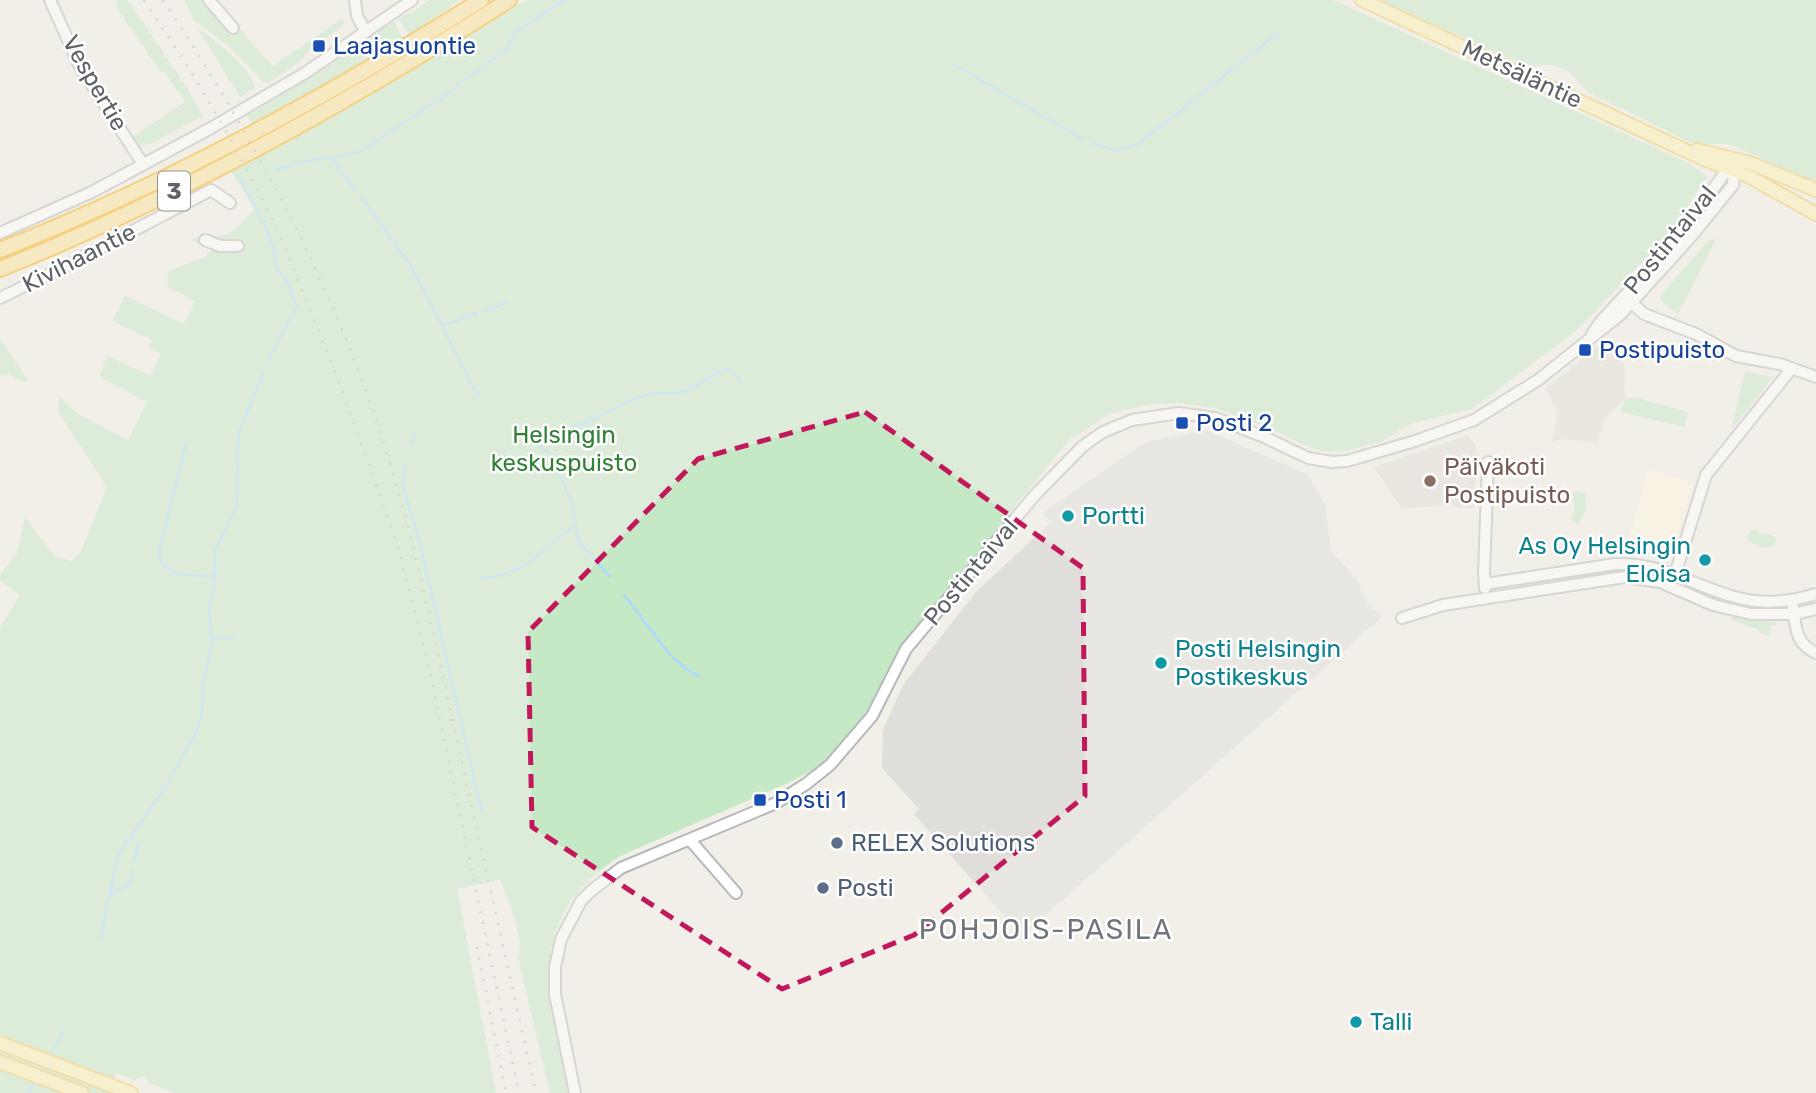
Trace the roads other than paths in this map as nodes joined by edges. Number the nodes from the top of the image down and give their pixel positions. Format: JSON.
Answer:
{"nodes":[{"id":1,"x":50,"y":0,"type":"edge"},
{"id":2,"x":209,"y":0,"type":"edge"},
{"id":3,"x":355,"y":0,"type":"edge"},
{"id":4,"x":412,"y":0,"type":"edge"},
{"id":5,"x":481,"y":0,"type":"edge"},
{"id":6,"x":509,"y":0,"type":"edge"},
{"id":7,"x":1362,"y":0,"type":"edge"},
{"id":8,"x":233,"y":28,"type":"dead end"},
{"id":9,"x":366,"y":32,"type":"junction"},
{"id":10,"x":143,"y":164,"type":"junction"},
{"id":11,"x":1732,"y":172,"type":"junction"},
{"id":12,"x":1816,"y":190,"type":"edge"},
{"id":13,"x":230,"y":203,"type":"dead end"},
{"id":14,"x":1816,"y":214,"type":"edge"},
{"id":15,"x":0,"y":233,"type":"edge"},
{"id":16,"x":205,"y":240,"type":"dead end"},
{"id":17,"x":237,"y":246,"type":"dead end"},
{"id":18,"x":0,"y":250,"type":"edge"},
{"id":19,"x":0,"y":269,"type":"edge"},
{"id":20,"x":0,"y":298,"type":"edge"},
{"id":21,"x":1628,"y":299,"type":"junction"},
{"id":22,"x":1590,"y":337,"type":"junction"},
{"id":23,"x":1793,"y":368,"type":"junction"},
{"id":24,"x":1816,"y":377,"type":"edge"},
{"id":25,"x":1488,"y":461,"type":"dead end"},
{"id":26,"x":1675,"y":573,"type":"junction"},
{"id":27,"x":1485,"y":584,"type":"junction"},
{"id":28,"x":1671,"y":586,"type":"junction"},
{"id":29,"x":1816,"y":594,"type":"edge"},
{"id":30,"x":1487,"y":599,"type":"junction"},
{"id":31,"x":1793,"y":601,"type":"junction"},
{"id":32,"x":1816,"y":609,"type":"edge"},
{"id":33,"x":1794,"y":614,"type":"junction"},
{"id":34,"x":1402,"y":618,"type":"dead end"},
{"id":35,"x":1816,"y":653,"type":"edge"},
{"id":36,"x":690,"y":840,"type":"junction"},
{"id":37,"x":736,"y":893,"type":"dead end"},
{"id":38,"x":0,"y":1043,"type":"edge"},
{"id":39,"x":0,"y":1062,"type":"edge"},
{"id":40,"x":82,"y":1093,"type":"edge"},
{"id":41,"x":131,"y":1093,"type":"edge"},
{"id":42,"x":575,"y":1093,"type":"edge"}],
"edges":[{"from":1,"to":10,"type":"street","name":"Vespertie"},
{"from":2,"to":8,"type":"street"},
{"from":3,"to":9,"type":"street"},
{"from":4,"to":9,"type":"street"},
{"from":5,"to":18,"type":"highway","number":"3"},
{"from":6,"to":19,"type":"highway","number":"3"},
{"from":7,"to":11,"type":"main road","name":"Metsäläntie"},
{"from":9,"to":10,"type":"street"},
{"from":10,"to":15,"type":"street"},
{"from":11,"to":12,"type":"main road","name":"Metsäläntie"},
{"from":11,"to":14,"type":"main road","name":"Metsäläntie"},
{"from":11,"to":21,"type":"street","name":"Postintaival"},
{"from":11,"to":21,"type":"street","name":"Postintaival"},
{"from":13,"to":20,"type":"street","name":"Kivihaantie"},
{"from":16,"to":17,"type":"street"},
{"from":21,"to":22,"type":"street","name":"Postintaival"},
{"from":21,"to":22,"type":"street","name":"Postintaival"},
{"from":21,"to":23,"type":"street"},
{"from":22,"to":36,"type":"street","name":"Postintaival"},
{"from":23,"to":24,"type":"street"},
{"from":23,"to":26,"type":"street"},
{"from":25,"to":27,"type":"street"},
{"from":26,"to":27,"type":"street"},
{"from":26,"to":28,"type":"street"},
{"from":26,"to":31,"type":"street"},
{"from":27,"to":30,"type":"street"},
{"from":28,"to":30,"type":"street"},
{"from":28,"to":33,"type":"street"},
{"from":29,"to":31,"type":"street"},
{"from":30,"to":34,"type":"street"},
{"from":31,"to":33,"type":"street"},
{"from":32,"to":33,"type":"street"},
{"from":33,"to":35,"type":"street"},
{"from":36,"to":37,"type":"street"},
{"from":36,"to":42,"type":"street","name":"Postintaival"},
{"from":38,"to":41,"type":"main road"},
{"from":39,"to":40,"type":"main road"}]}
